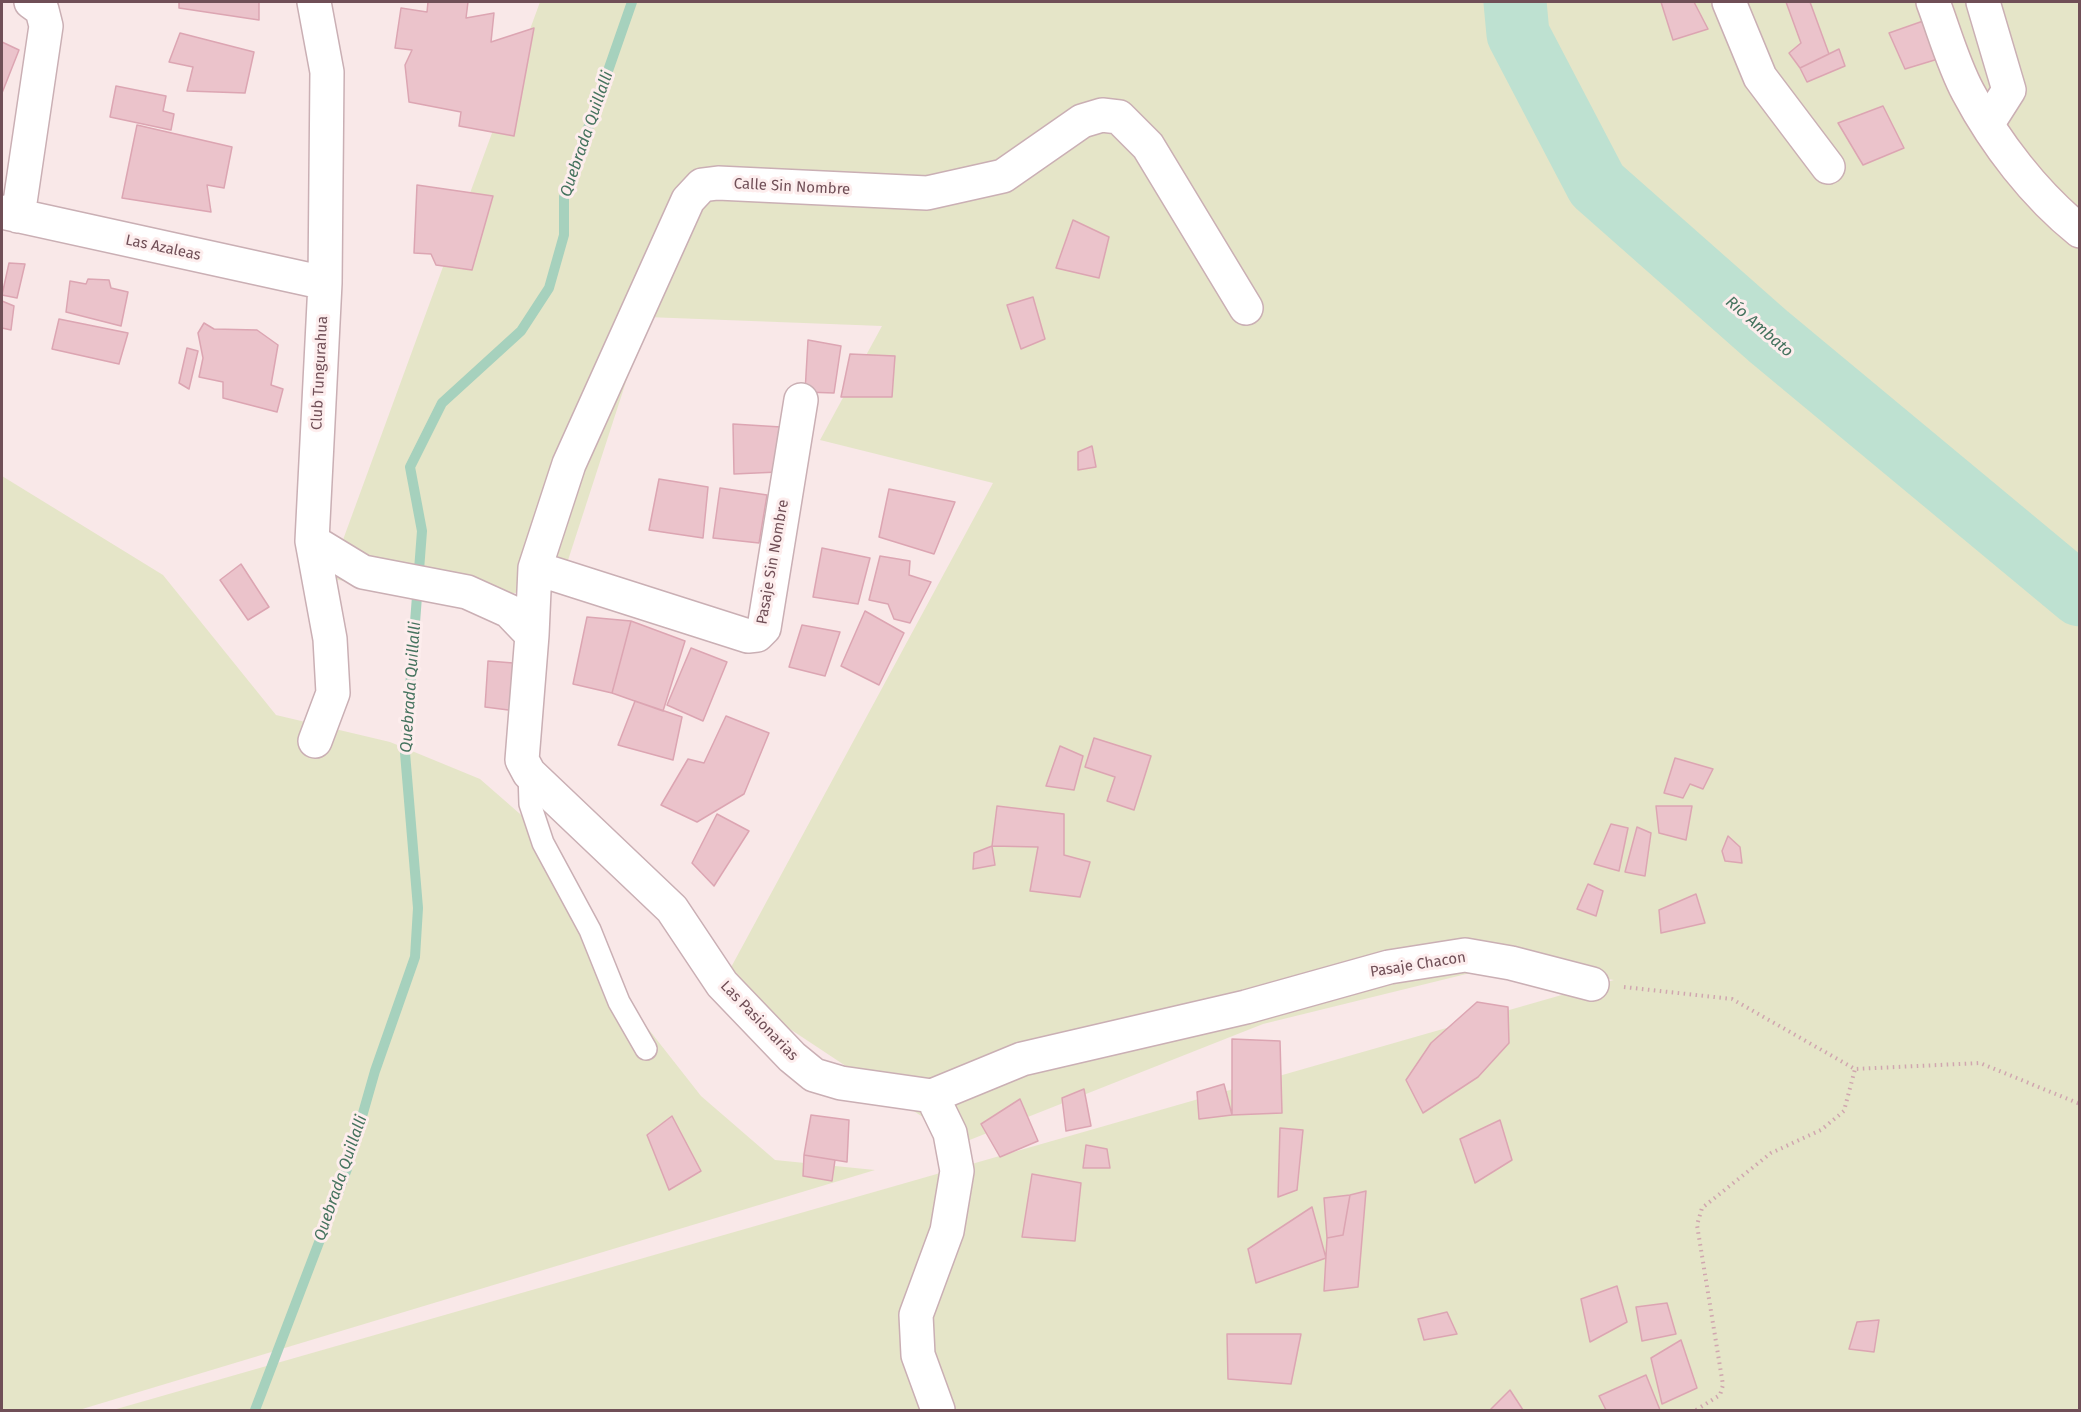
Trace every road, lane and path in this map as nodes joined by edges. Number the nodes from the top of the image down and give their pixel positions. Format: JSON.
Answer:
{"nodes":[{"id":1,"x":30,"y":2,"type":"edge"},
{"id":2,"x":314,"y":2,"type":"edge"},
{"id":3,"x":1729,"y":2,"type":"edge"},
{"id":4,"x":1933,"y":2,"type":"edge"},
{"id":5,"x":1983,"y":2,"type":"edge"},
{"id":6,"x":1988,"y":123,"type":"junction"},
{"id":7,"x":1828,"y":167,"type":"dead end"},
{"id":8,"x":10,"y":214,"type":"edge"},
{"id":9,"x":2079,"y":231,"type":"edge"},
{"id":10,"x":325,"y":283,"type":"junction"},
{"id":11,"x":1246,"y":308,"type":"dead end"},
{"id":12,"x":801,"y":400,"type":"dead end"},
{"id":13,"x":312,"y":540,"type":"junction"},
{"id":14,"x":535,"y":568,"type":"junction"},
{"id":15,"x":532,"y":635,"type":"junction"},
{"id":16,"x":315,"y":741,"type":"dead end"},
{"id":17,"x":529,"y":773,"type":"junction"},
{"id":18,"x":1592,"y":984,"type":"joint"},
{"id":19,"x":646,"y":1048,"type":"dead end"},
{"id":20,"x":1855,"y":1069,"type":"junction"},
{"id":21,"x":932,"y":1096,"type":"junction"},
{"id":22,"x":2079,"y":1104,"type":"edge"},
{"id":23,"x":938,"y":1410,"type":"edge"},
{"id":24,"x":1696,"y":1410,"type":"edge"}],
"edges":[{"from":1,"to":8,"type":"street"},
{"from":2,"to":10,"type":"street","name":"Club Tungurahua"},
{"from":3,"to":7,"type":"street"},
{"from":4,"to":6,"type":"street"},
{"from":5,"to":6,"type":"street"},
{"from":6,"to":9,"type":"street"},
{"from":8,"to":10,"type":"street","name":"Las Azaleas"},
{"from":10,"to":13,"type":"street","name":"Club Tungurahua"},
{"from":11,"to":14,"type":"street","name":"Calle Sin Nombre"},
{"from":12,"to":14,"type":"street","name":"Pasaje Sin Nombre"},
{"from":13,"to":15,"type":"street"},
{"from":13,"to":16,"type":"street","name":"Club Tungurahua"},
{"from":14,"to":15,"type":"street","name":"Calle Sin Nombre"},
{"from":15,"to":17,"type":"street"},
{"from":17,"to":19,"type":"lane"},
{"from":17,"to":21,"type":"street","name":"Las Pasionarias"},
{"from":18,"to":20,"type":"path"},
{"from":18,"to":21,"type":"street","name":"Pasaje Chacon"},
{"from":20,"to":22,"type":"path"},
{"from":20,"to":24,"type":"path"},
{"from":21,"to":23,"type":"street"}]}
